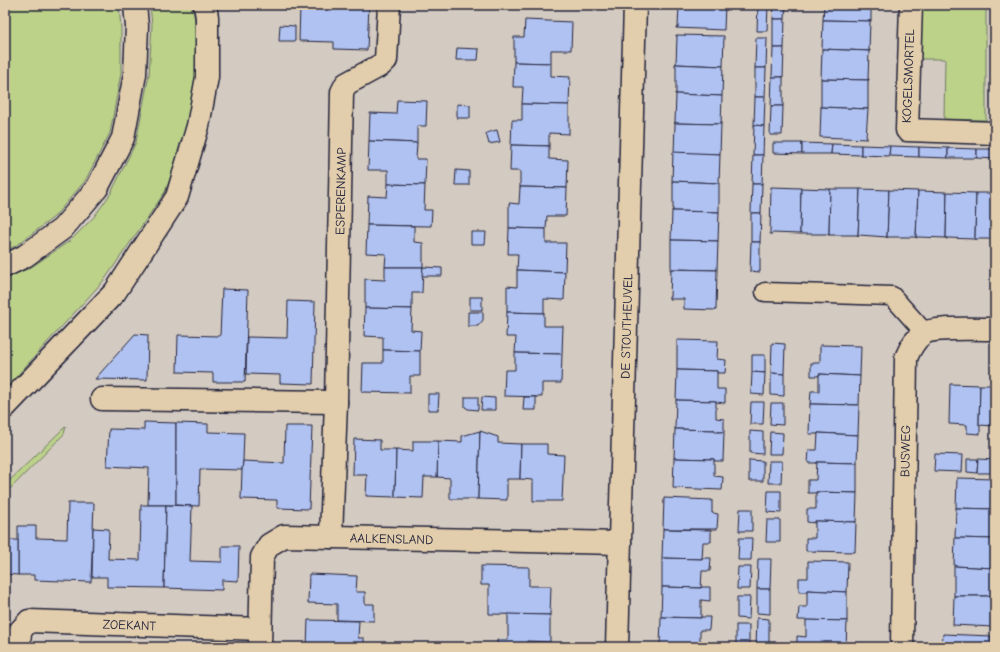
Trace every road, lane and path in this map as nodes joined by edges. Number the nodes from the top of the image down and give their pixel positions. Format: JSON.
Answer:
{"nodes":[{"id":1,"x":135,"y":5,"type":"edge"},
{"id":2,"x":205,"y":5,"type":"edge"},
{"id":3,"x":389,"y":5,"type":"edge"},
{"id":4,"x":635,"y":5,"type":"edge"},
{"id":5,"x":911,"y":5,"type":"edge"},
{"id":6,"x":995,"y":133,"type":"edge"},
{"id":7,"x":5,"y":266,"type":"edge"},
{"id":8,"x":765,"y":292,"type":"dead end"},
{"id":9,"x":995,"y":329,"type":"edge"},
{"id":10,"x":925,"y":333,"type":"junction"},
{"id":11,"x":102,"y":399,"type":"dead end"},
{"id":12,"x":336,"y":402,"type":"junction"},
{"id":13,"x":5,"y":407,"type":"edge"},
{"id":14,"x":331,"y":537,"type":"junction"},
{"id":15,"x":620,"y":543,"type":"junction"},
{"id":16,"x":260,"y":638,"type":"edge"},
{"id":17,"x":19,"y":647,"type":"edge"},
{"id":18,"x":617,"y":647,"type":"edge"},
{"id":19,"x":902,"y":647,"type":"edge"}],
"edges":[{"from":1,"to":7,"type":"main road"},
{"from":2,"to":13,"type":"main road"},
{"from":3,"to":12,"type":"main road","name":"ESPERENKAMP"},
{"from":4,"to":15,"type":"main road","name":"DE STOUTHEUVEL"},
{"from":5,"to":6,"type":"main road","name":"KOGELSMORTEL"},
{"from":8,"to":10,"type":"lane"},
{"from":9,"to":10,"type":"main road"},
{"from":10,"to":19,"type":"main road","name":"BUSWEG"},
{"from":11,"to":12,"type":"main road"},
{"from":12,"to":14,"type":"main road","name":"ESPERENKAMP"},
{"from":14,"to":15,"type":"main road","name":"AALKENSLAND"},
{"from":14,"to":16,"type":"main road","name":"AALKENSLAND"},
{"from":15,"to":18,"type":"main road","name":"DE STOUTHEUVEL"},
{"from":16,"to":17,"type":"main road","name":"ZOEKANT"}]}
